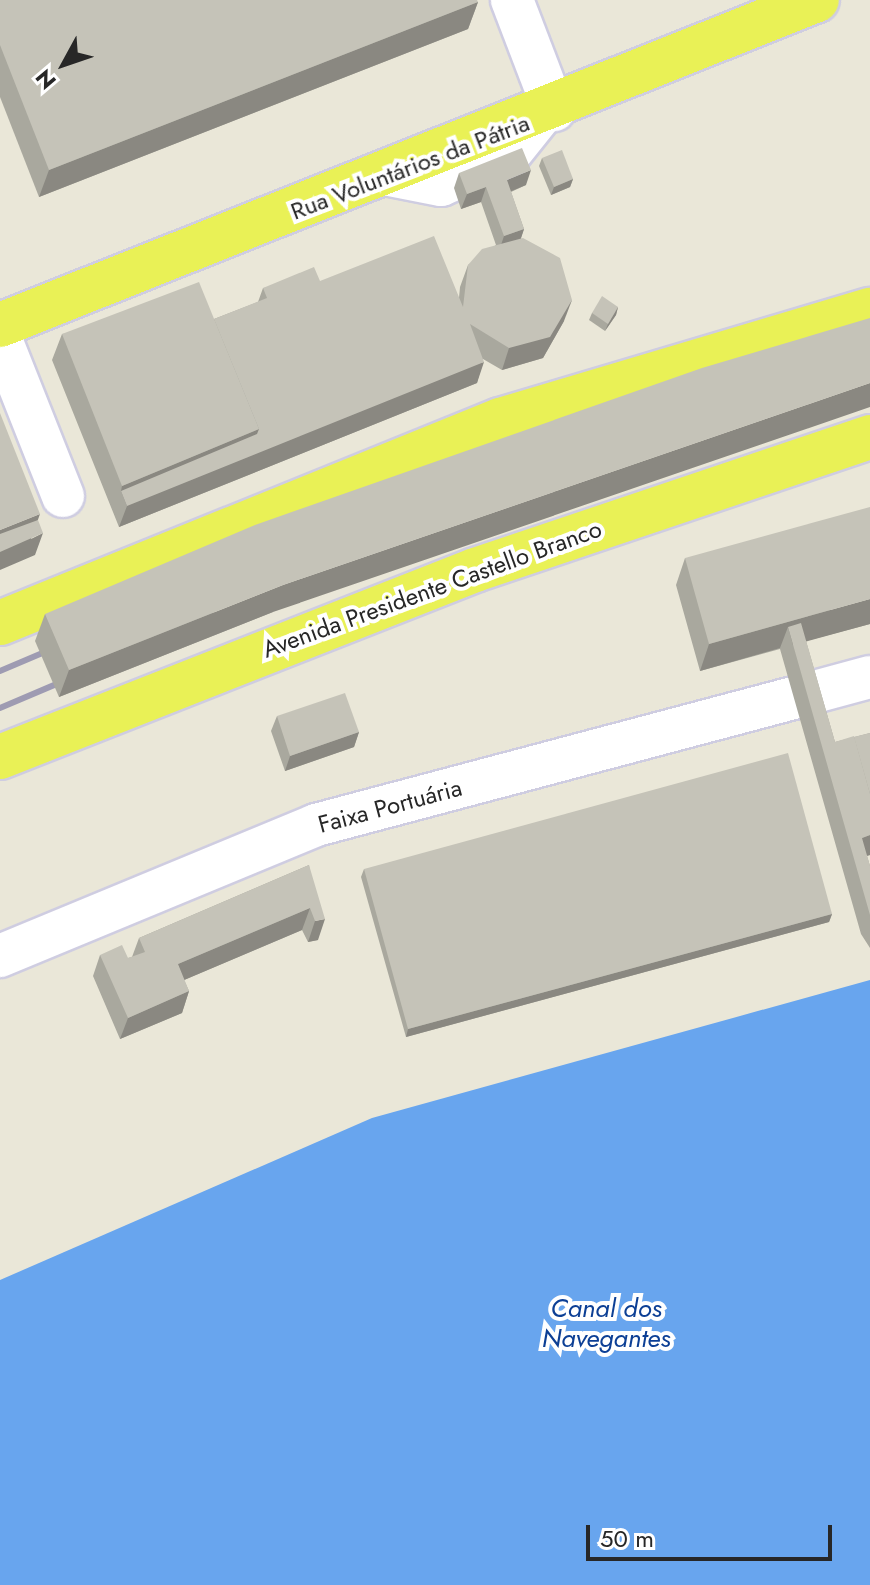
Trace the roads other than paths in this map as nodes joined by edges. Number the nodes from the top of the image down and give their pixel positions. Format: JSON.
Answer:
{"nodes":[{"id":1,"x":512,"y":0,"type":"edge"},
{"id":2,"x":817,"y":0,"type":"edge"},
{"id":3,"x":547,"y":113,"type":"junction"},
{"id":4,"x":870,"y":310,"type":"edge"},
{"id":5,"x":0,"y":325,"type":"edge"},
{"id":6,"x":0,"y":337,"type":"edge"},
{"id":7,"x":870,"y":437,"type":"edge"},
{"id":8,"x":63,"y":496,"type":"dead end"},
{"id":9,"x":0,"y":623,"type":"edge"},
{"id":10,"x":870,"y":677,"type":"edge"},
{"id":11,"x":0,"y":757,"type":"edge"},
{"id":12,"x":0,"y":956,"type":"edge"}],
"edges":[{"from":1,"to":3,"type":"street"},
{"from":2,"to":3,"type":"main road","name":"Rua Voluntários da Pátria"},
{"from":3,"to":5,"type":"main road","name":"Rua Voluntários da Pátria"},
{"from":4,"to":9,"type":"main road"},
{"from":6,"to":8,"type":"street"},
{"from":7,"to":11,"type":"main road","name":"Avenida Presidente Castello Branco"},
{"from":10,"to":12,"type":"street","name":"Faixa Portuária"}]}
